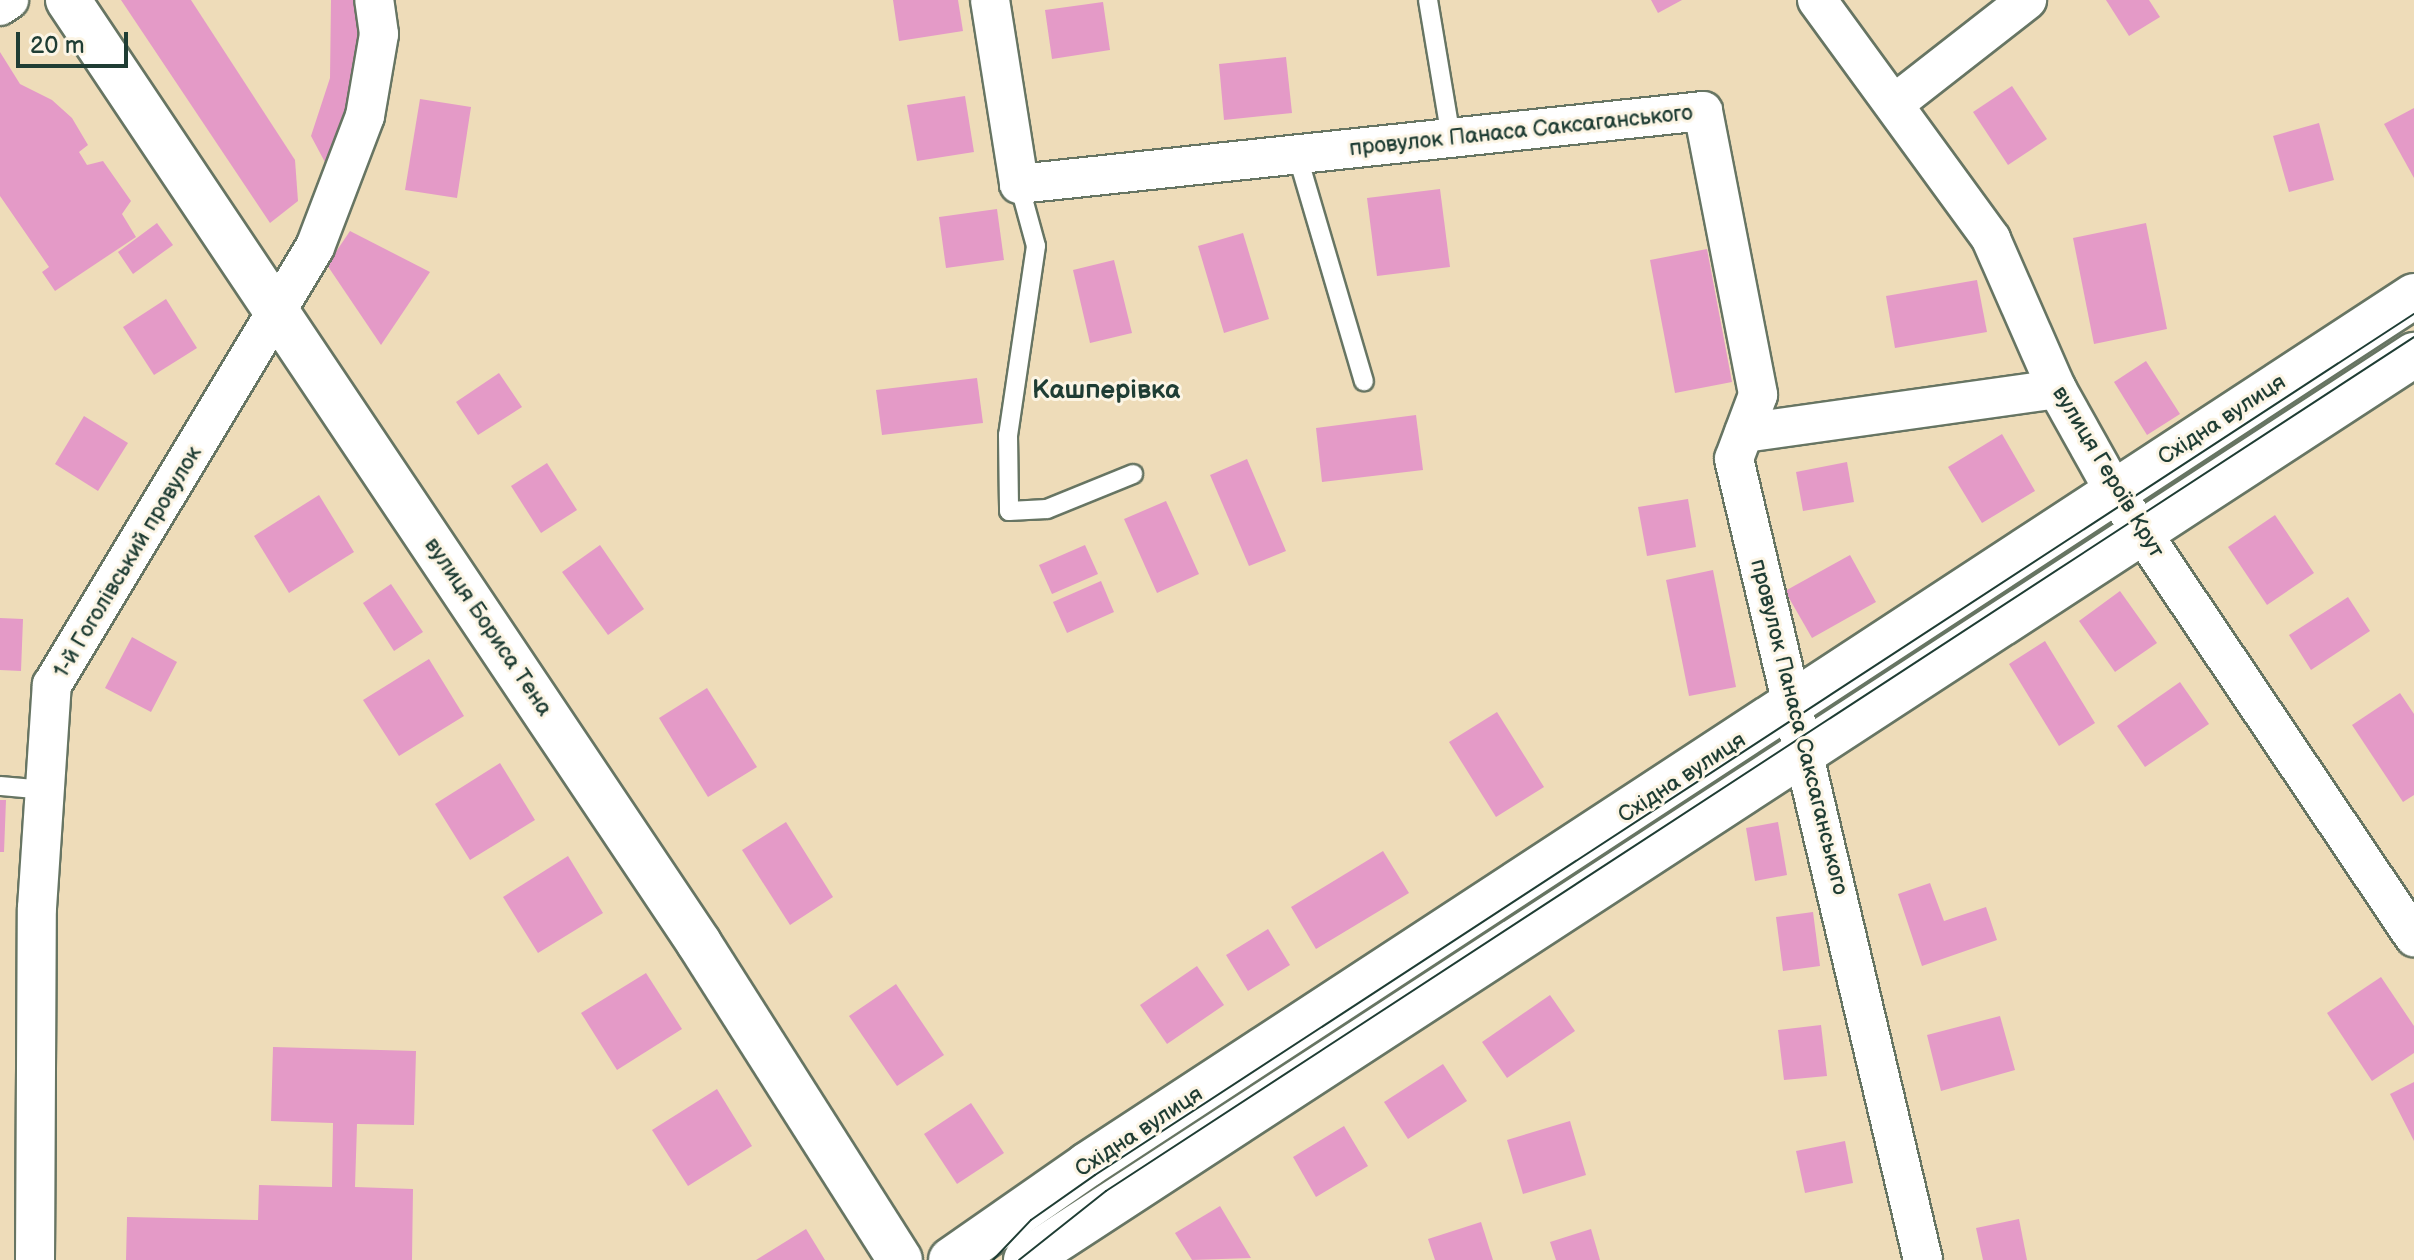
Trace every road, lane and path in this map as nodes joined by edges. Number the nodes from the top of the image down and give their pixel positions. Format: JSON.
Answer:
{"nodes":[{"id":1,"x":9,"y":0,"type":"edge"},
{"id":2,"x":68,"y":0,"type":"edge"},
{"id":3,"x":374,"y":0,"type":"edge"},
{"id":4,"x":990,"y":0,"type":"edge"},
{"id":5,"x":1428,"y":0,"type":"edge"},
{"id":6,"x":1817,"y":0,"type":"edge"},
{"id":7,"x":2027,"y":0,"type":"edge"},
{"id":8,"x":0,"y":6,"type":"edge"},
{"id":9,"x":1894,"y":104,"type":"junction"},
{"id":10,"x":1451,"y":138,"type":"junction"},
{"id":11,"x":1297,"y":154,"type":"junction"},
{"id":12,"x":1019,"y":184,"type":"junction"},
{"id":13,"x":2414,"y":296,"type":"edge"},
{"id":14,"x":279,"y":314,"type":"junction"},
{"id":15,"x":2414,"y":355,"type":"edge"},
{"id":16,"x":1364,"y":381,"type":"dead end"},
{"id":17,"x":2057,"y":389,"type":"junction"},
{"id":18,"x":1744,"y":433,"type":"junction"},
{"id":19,"x":1133,"y":474,"type":"dead end"},
{"id":20,"x":2114,"y":491,"type":"junction"},
{"id":21,"x":2141,"y":532,"type":"junction"},
{"id":22,"x":1795,"y":705,"type":"junction"},
{"id":23,"x":1807,"y":753,"type":"junction"},
{"id":24,"x":0,"y":786,"type":"edge"},
{"id":25,"x":45,"y":790,"type":"junction"},
{"id":26,"x":2414,"y":937,"type":"edge"},
{"id":27,"x":35,"y":1260,"type":"edge"},
{"id":28,"x":900,"y":1260,"type":"edge"},
{"id":29,"x":951,"y":1260,"type":"edge"},
{"id":30,"x":1026,"y":1260,"type":"edge"},
{"id":31,"x":1923,"y":1260,"type":"edge"}],
"edges":[{"from":1,"to":8,"type":"street"},
{"from":2,"to":14,"type":"street","name":"вулиця Бориса Тена"},
{"from":3,"to":14,"type":"street","name":"1-й Гоголівський провулок"},
{"from":4,"to":12,"type":"street"},
{"from":5,"to":10,"type":"lane"},
{"from":6,"to":9,"type":"street","name":"вулиця Героїв Крут"},
{"from":7,"to":9,"type":"street"},
{"from":9,"to":17,"type":"street","name":"вулиця Героїв Крут"},
{"from":10,"to":11,"type":"street","name":"провулок Панаса Саксаганського"},
{"from":10,"to":18,"type":"street","name":"провулок Панаса Саксаганського"},
{"from":11,"to":12,"type":"street","name":"провулок Панаса Саксаганського"},
{"from":11,"to":16,"type":"lane"},
{"from":12,"to":19,"type":"lane"},
{"from":13,"to":20,"type":"street","name":"Східна вулиця"},
{"from":14,"to":25,"type":"street","name":"1-й Гоголівський провулок"},
{"from":14,"to":28,"type":"street","name":"вулиця Бориса Тена"},
{"from":15,"to":21,"type":"street"},
{"from":17,"to":18,"type":"street"},
{"from":17,"to":20,"type":"street","name":"вулиця Героїв Крут"},
{"from":18,"to":22,"type":"street","name":"провулок Панаса Саксаганського"},
{"from":20,"to":21,"type":"street","name":"вулиця Героїв Крут"},
{"from":20,"to":22,"type":"street","name":"Східна вулиця"},
{"from":21,"to":23,"type":"street"},
{"from":21,"to":26,"type":"street","name":"вулиця Героїв Крут"},
{"from":22,"to":23,"type":"street","name":"провулок Панаса Саксаганського"},
{"from":22,"to":29,"type":"street","name":"Східна вулиця"},
{"from":23,"to":30,"type":"street"},
{"from":23,"to":31,"type":"street","name":"провулок Панаса Саксаганського"},
{"from":24,"to":25,"type":"lane"},
{"from":25,"to":27,"type":"street","name":"1-й Гоголівський провулок"}]}
